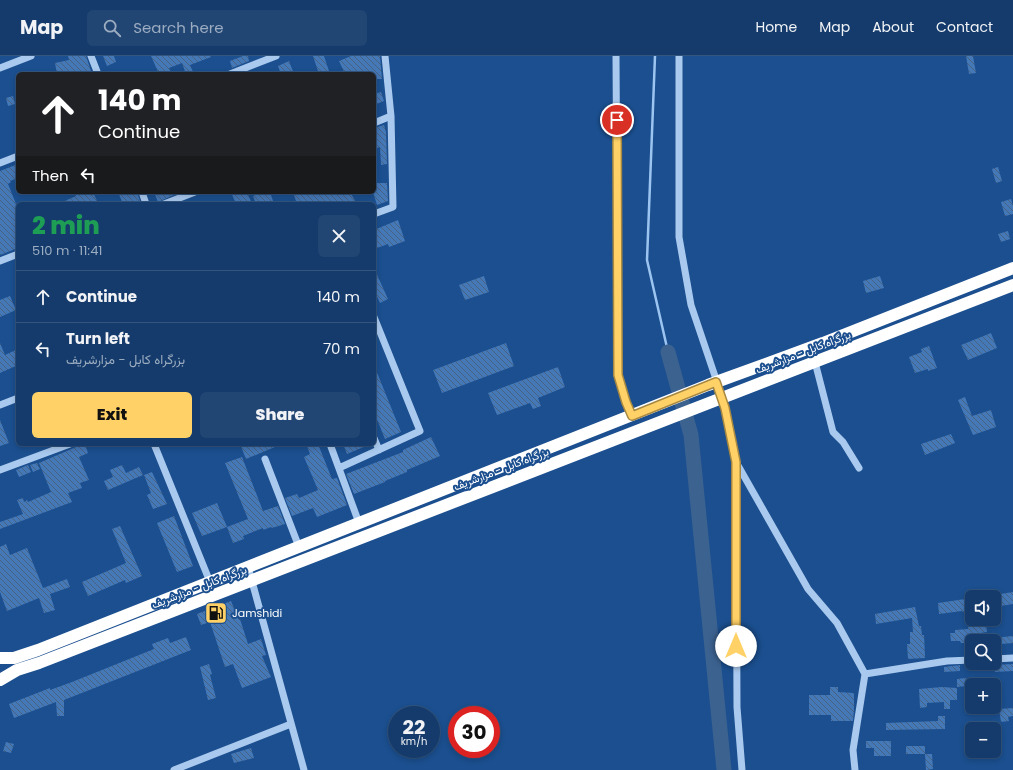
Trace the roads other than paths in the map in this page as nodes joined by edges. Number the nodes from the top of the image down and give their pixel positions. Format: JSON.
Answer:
{"nodes":[{"id":1,"x":31,"y":56,"type":"edge"},
{"id":2,"x":91,"y":56,"type":"edge"},
{"id":3,"x":276,"y":56,"type":"edge"},
{"id":4,"x":386,"y":56,"type":"edge"},
{"id":5,"x":616,"y":56,"type":"edge"},
{"id":6,"x":679,"y":56,"type":"edge"},
{"id":7,"x":0,"y":68,"type":"edge"},
{"id":8,"x":97,"y":72,"type":"edge"},
{"id":9,"x":235,"y":72,"type":"edge"},
{"id":10,"x":391,"y":116,"type":"junction"},
{"id":11,"x":376,"y":122,"type":"edge"},
{"id":12,"x":16,"y":157,"type":"edge"},
{"id":13,"x":0,"y":163,"type":"edge"},
{"id":14,"x":190,"y":194,"type":"edge"},
{"id":15,"x":169,"y":202,"type":"edge"},
{"id":16,"x":376,"y":213,"type":"edge"},
{"id":17,"x":16,"y":255,"type":"edge"},
{"id":18,"x":0,"y":261,"type":"edge"},
{"id":19,"x":1013,"y":268,"type":"edge"},
{"id":20,"x":1013,"y":285,"type":"edge"},
{"id":21,"x":376,"y":322,"type":"edge"},
{"id":22,"x":815,"y":362,"type":"junction"},
{"id":23,"x":712,"y":383,"type":"junction"},
{"id":24,"x":16,"y":399,"type":"edge"},
{"id":25,"x":719,"y":399,"type":"junction"},
{"id":26,"x":0,"y":405,"type":"edge"},
{"id":27,"x":632,"y":416,"type":"junction"},
{"id":28,"x":376,"y":443,"type":"edge"},
{"id":29,"x":65,"y":446,"type":"edge"},
{"id":30,"x":155,"y":446,"type":"edge"},
{"id":31,"x":331,"y":446,"type":"edge"},
{"id":32,"x":379,"y":450,"type":"junction"},
{"id":33,"x":265,"y":459,"type":"dead end"},
{"id":34,"x":736,"y":462,"type":"junction"},
{"id":35,"x":339,"y":468,"type":"junction"},
{"id":36,"x":859,"y":468,"type":"dead end"},
{"id":37,"x":0,"y":470,"type":"edge"},
{"id":38,"x":359,"y":523,"type":"junction"},
{"id":39,"x":299,"y":547,"type":"junction"},
{"id":40,"x":248,"y":567,"type":"junction"},
{"id":41,"x":252,"y":580,"type":"junction"},
{"id":42,"x":210,"y":582,"type":"junction"},
{"id":43,"x":0,"y":658,"type":"edge"},
{"id":44,"x":1013,"y":658,"type":"edge"},
{"id":45,"x":1001,"y":659,"type":"edge"},
{"id":46,"x":965,"y":660,"type":"edge"},
{"id":47,"x":865,"y":674,"type":"junction"},
{"id":48,"x":0,"y":680,"type":"edge"},
{"id":49,"x":291,"y":724,"type":"junction"},
{"id":50,"x":174,"y":770,"type":"edge"},
{"id":51,"x":304,"y":770,"type":"edge"},
{"id":52,"x":742,"y":770,"type":"edge"},
{"id":53,"x":855,"y":770,"type":"edge"}],
"edges":[{"from":1,"to":7,"type":"street"},
{"from":2,"to":8,"type":"street"},
{"from":3,"to":9,"type":"street"},
{"from":4,"to":10,"type":"street"},
{"from":5,"to":27,"type":"street"},
{"from":6,"to":23,"type":"street"},
{"from":10,"to":11,"type":"street"},
{"from":10,"to":16,"type":"street"},
{"from":12,"to":13,"type":"street"},
{"from":14,"to":15,"type":"street"},
{"from":17,"to":18,"type":"street"},
{"from":19,"to":23,"type":"highway","name":"بزرگراه کابل - مزارشریف"},
{"from":20,"to":22,"type":"highway","name":"بزرگراه کابل - مزارشریف"},
{"from":21,"to":32,"type":"street"},
{"from":22,"to":25,"type":"highway","name":"بزرگراه کابل - مزارشریف"},
{"from":22,"to":36,"type":"street"},
{"from":23,"to":25,"type":"street"},
{"from":23,"to":27,"type":"highway","name":"بزرگراه کابل - مزارشریف"},
{"from":24,"to":26,"type":"street"},
{"from":25,"to":34,"type":"street"},
{"from":25,"to":41,"type":"highway","name":"بزرگراه کابل - مزارشریف"},
{"from":27,"to":38,"type":"highway","name":"بزرگراه کابل - مزارشریف"},
{"from":28,"to":32,"type":"street"},
{"from":29,"to":37,"type":"street"},
{"from":30,"to":42,"type":"street"},
{"from":31,"to":35,"type":"street"},
{"from":32,"to":35,"type":"street"},
{"from":33,"to":39,"type":"street"},
{"from":34,"to":47,"type":"street"},
{"from":34,"to":52,"type":"street"},
{"from":35,"to":38,"type":"street"},
{"from":38,"to":39,"type":"highway","name":"بزرگراه کابل - مزارشریف"},
{"from":39,"to":40,"type":"highway","name":"بزرگراه کابل - مزارشریف"},
{"from":40,"to":41,"type":"street"},
{"from":40,"to":42,"type":"highway","name":"بزرگراه کابل - مزارشریف"},
{"from":41,"to":48,"type":"highway","name":"بزرگراه کابل - مزارشریف"},
{"from":41,"to":49,"type":"street"},
{"from":42,"to":43,"type":"highway","name":"بزرگراه کابل - مزارشریف"},
{"from":44,"to":45,"type":"street"},
{"from":46,"to":47,"type":"street"},
{"from":47,"to":53,"type":"street"},
{"from":49,"to":50,"type":"street"},
{"from":49,"to":51,"type":"street"}]}
